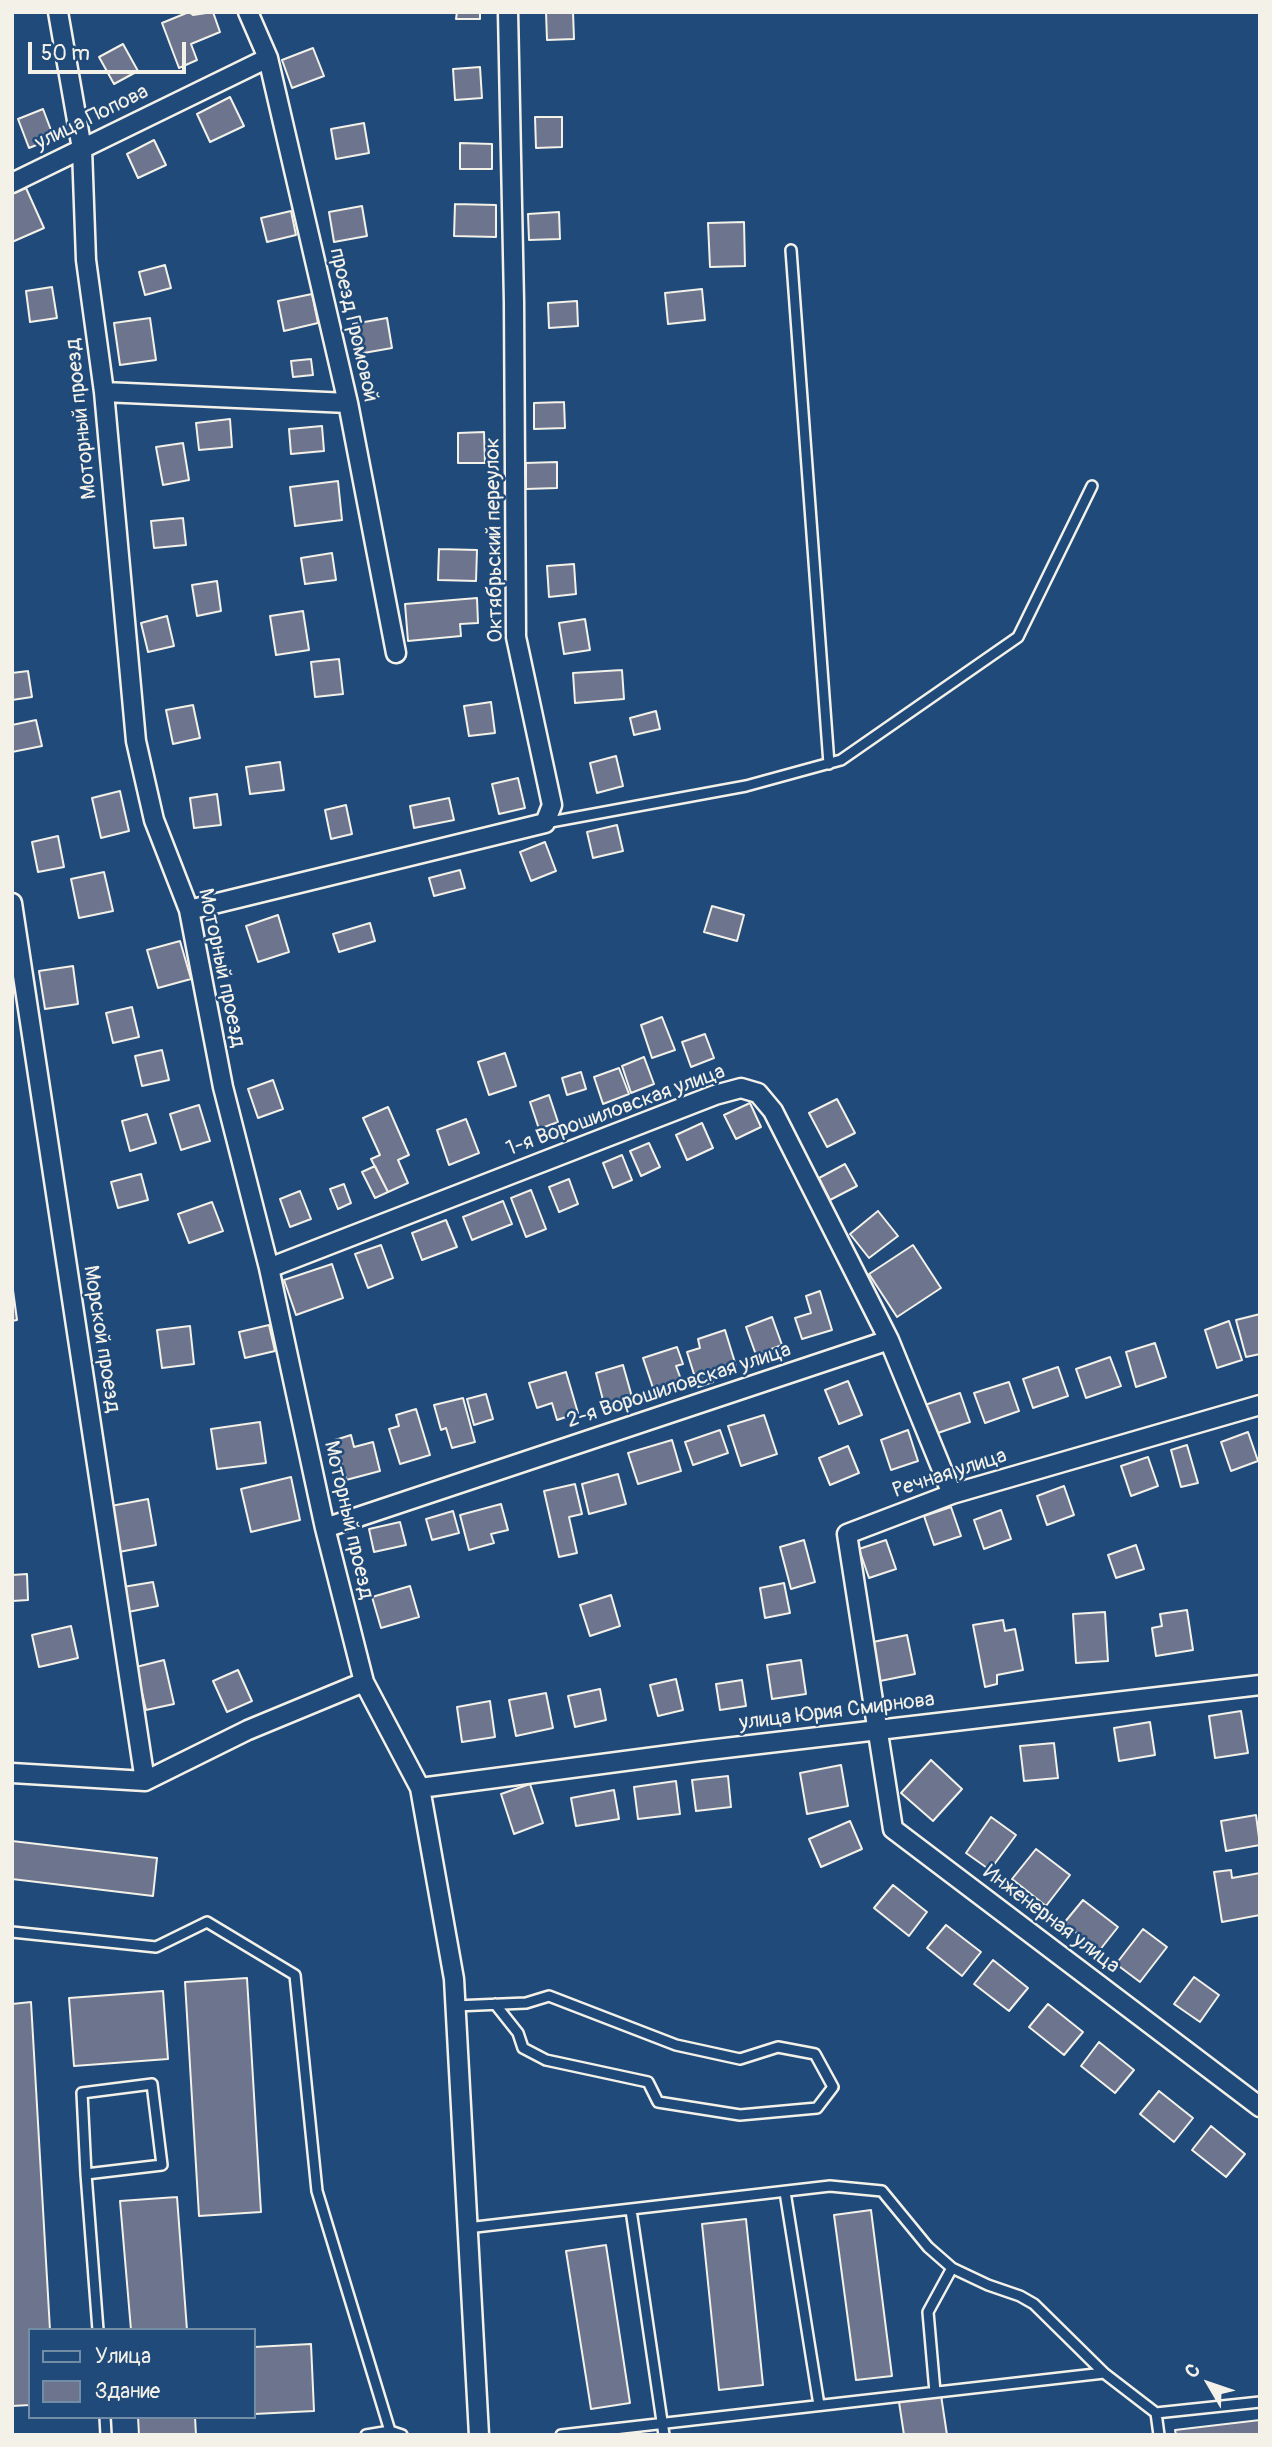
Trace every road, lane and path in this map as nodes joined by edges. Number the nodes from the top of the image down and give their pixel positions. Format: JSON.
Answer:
{"nodes":[{"id":1,"x":58,"y":12,"type":"edge"},
{"id":2,"x":248,"y":12,"type":"edge"},
{"id":3,"x":508,"y":12,"type":"edge"},
{"id":4,"x":268,"y":58,"type":"junction"},
{"id":5,"x":82,"y":149,"type":"junction"},
{"id":6,"x":12,"y":183,"type":"edge"},
{"id":7,"x":791,"y":250,"type":"dead end"},
{"id":8,"x":104,"y":392,"type":"junction"},
{"id":9,"x":348,"y":403,"type":"junction"},
{"id":10,"x":1092,"y":486,"type":"dead end"},
{"id":11,"x":396,"y":653,"type":"dead end"},
{"id":12,"x":829,"y":764,"type":"junction"},
{"id":13,"x":545,"y":823,"type":"junction"},
{"id":14,"x":12,"y":903,"type":"edge"},
{"id":15,"x":189,"y":910,"type":"junction"},
{"id":16,"x":269,"y":1268,"type":"junction"},
{"id":17,"x":889,"y":1340,"type":"junction"},
{"id":18,"x":1260,"y":1405,"type":"edge"},
{"id":19,"x":952,"y":1494,"type":"junction"},
{"id":20,"x":325,"y":1528,"type":"junction"},
{"id":21,"x":364,"y":1682,"type":"junction"},
{"id":22,"x":1260,"y":1685,"type":"edge"},
{"id":23,"x":876,"y":1731,"type":"junction"},
{"id":24,"x":12,"y":1773,"type":"edge"},
{"id":25,"x":145,"y":1781,"type":"junction"},
{"id":26,"x":420,"y":1788,"type":"junction"},
{"id":27,"x":12,"y":1932,"type":"edge"},
{"id":28,"x":495,"y":2004,"type":"junction"},
{"id":29,"x":455,"y":2006,"type":"junction"},
{"id":30,"x":1260,"y":2107,"type":"edge"},
{"id":31,"x":86,"y":2174,"type":"junction"},
{"id":32,"x":785,"y":2192,"type":"junction"},
{"id":33,"x":631,"y":2210,"type":"junction"},
{"id":34,"x":467,"y":2228,"type":"junction"},
{"id":35,"x":952,"y":2268,"type":"junction"},
{"id":36,"x":98,"y":2328,"type":"edge"},
{"id":37,"x":1104,"y":2373,"type":"junction"},
{"id":38,"x":935,"y":2392,"type":"junction"},
{"id":39,"x":1260,"y":2402,"type":"edge"},
{"id":40,"x":819,"y":2405,"type":"junction"},
{"id":41,"x":1156,"y":2413,"type":"junction"},
{"id":42,"x":663,"y":2423,"type":"junction"},
{"id":43,"x":390,"y":2431,"type":"junction"},
{"id":44,"x":366,"y":2435,"type":"edge"},
{"id":45,"x":402,"y":2435,"type":"edge"},
{"id":46,"x":479,"y":2435,"type":"edge"},
{"id":47,"x":561,"y":2435,"type":"edge"},
{"id":48,"x":664,"y":2435,"type":"edge"},
{"id":49,"x":1159,"y":2435,"type":"edge"}],
"edges":[{"from":1,"to":5,"type":"street","name":"Моторный проезд"},
{"from":2,"to":4,"type":"street","name":"проезд Громовой"},
{"from":3,"to":13,"type":"street","name":"Октябрьский переулок"},
{"from":4,"to":5,"type":"street","name":"улица Попова"},
{"from":4,"to":9,"type":"street","name":"проезд Громовой"},
{"from":5,"to":6,"type":"street","name":"улица Попова"},
{"from":5,"to":8,"type":"street","name":"Моторный проезд"},
{"from":7,"to":12,"type":"lane"},
{"from":8,"to":9,"type":"street"},
{"from":8,"to":15,"type":"street","name":"Моторный проезд"},
{"from":9,"to":11,"type":"street","name":"проезд Громовой"},
{"from":10,"to":12,"type":"lane"},
{"from":12,"to":13,"type":"lane"},
{"from":13,"to":15,"type":"street"},
{"from":14,"to":25,"type":"street","name":"Морской проезд"},
{"from":15,"to":16,"type":"street","name":"Моторный проезд"},
{"from":16,"to":17,"type":"street","name":"1-я Ворошиловская улица"},
{"from":16,"to":20,"type":"street","name":"Моторный проезд"},
{"from":17,"to":19,"type":"street"},
{"from":17,"to":20,"type":"street","name":"2-я Ворошиловская улица"},
{"from":18,"to":19,"type":"street","name":"Речная улица"},
{"from":19,"to":23,"type":"street","name":"Речная улица"},
{"from":20,"to":21,"type":"street","name":"Моторный проезд"},
{"from":21,"to":25,"type":"street"},
{"from":21,"to":26,"type":"street","name":"Моторный проезд"},
{"from":22,"to":23,"type":"street","name":"улица Юрия Смирнова"},
{"from":23,"to":26,"type":"street","name":"улица Юрия Смирнова"},
{"from":23,"to":30,"type":"street","name":"Инженерная улица"},
{"from":24,"to":25,"type":"street"},
{"from":26,"to":29,"type":"street","name":"Моторный проезд"},
{"from":27,"to":43,"type":"lane"},
{"from":28,"to":28,"type":"lane"},
{"from":28,"to":29,"type":"lane"},
{"from":29,"to":34,"type":"street","name":"Моторный проезд"},
{"from":31,"to":31,"type":"lane"},
{"from":31,"to":36,"type":"lane"},
{"from":32,"to":33,"type":"lane"},
{"from":32,"to":35,"type":"lane"},
{"from":32,"to":40,"type":"lane"},
{"from":33,"to":34,"type":"lane"},
{"from":33,"to":42,"type":"lane"},
{"from":34,"to":46,"type":"street","name":"Моторный проезд"},
{"from":35,"to":37,"type":"lane"},
{"from":35,"to":38,"type":"lane"},
{"from":37,"to":38,"type":"lane"},
{"from":37,"to":41,"type":"lane"},
{"from":38,"to":40,"type":"lane"},
{"from":39,"to":41,"type":"lane"},
{"from":40,"to":42,"type":"lane"},
{"from":41,"to":49,"type":"lane"},
{"from":42,"to":47,"type":"lane"},
{"from":42,"to":48,"type":"lane"},
{"from":43,"to":44,"type":"lane"},
{"from":43,"to":45,"type":"lane"}]}
